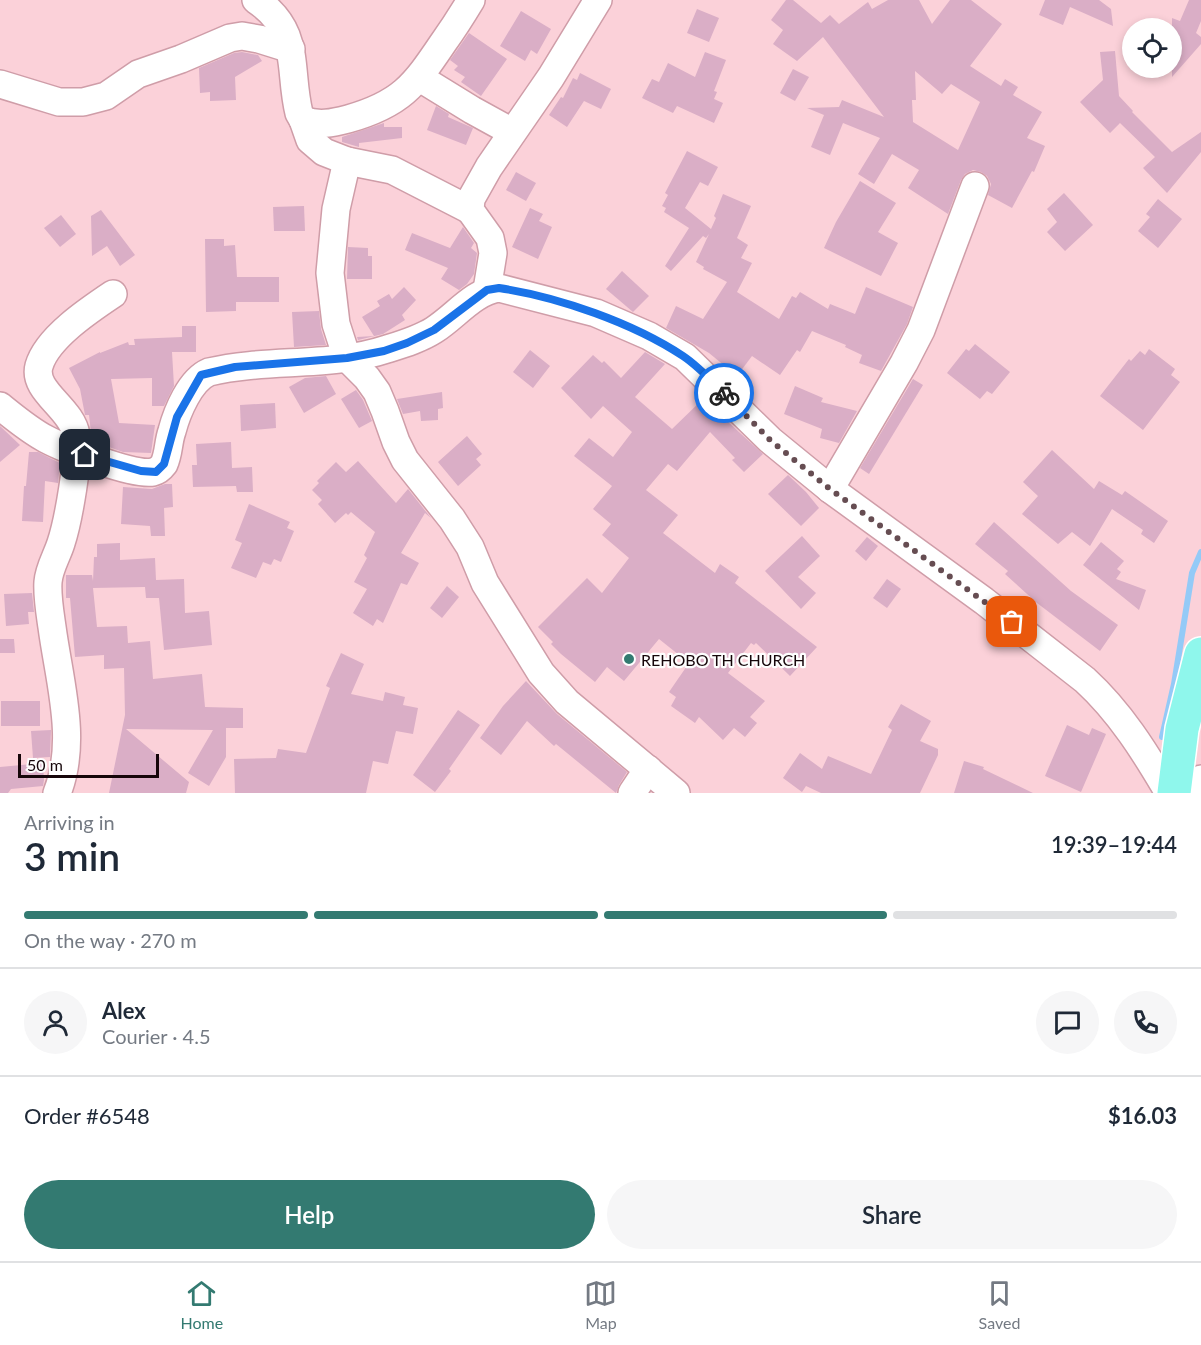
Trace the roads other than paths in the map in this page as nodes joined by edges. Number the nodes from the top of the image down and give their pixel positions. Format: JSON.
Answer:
{"nodes":[{"id":1,"x":256,"y":0,"type":"edge"},
{"id":2,"x":471,"y":0,"type":"edge"},
{"id":3,"x":598,"y":0,"type":"edge"},
{"id":4,"x":291,"y":50,"type":"junction"},
{"id":5,"x":420,"y":78,"type":"junction"},
{"id":6,"x":0,"y":84,"type":"edge"},
{"id":7,"x":303,"y":120,"type":"junction"},
{"id":8,"x":512,"y":132,"type":"junction"},
{"id":9,"x":347,"y":161,"type":"junction"},
{"id":10,"x":975,"y":186,"type":"dead end"},
{"id":11,"x":470,"y":210,"type":"junction"},
{"id":12,"x":487,"y":290,"type":"junction"},
{"id":13,"x":112,"y":294,"type":"dead end"},
{"id":14,"x":347,"y":358,"type":"junction"},
{"id":15,"x":0,"y":406,"type":"edge"},
{"id":16,"x":76,"y":452,"type":"junction"},
{"id":17,"x":830,"y":489,"type":"junction"},
{"id":18,"x":1201,"y":654,"type":"edge"},
{"id":19,"x":648,"y":769,"type":"junction"},
{"id":20,"x":1191,"y":787,"type":"edge"},
{"id":21,"x":57,"y":793,"type":"edge"},
{"id":22,"x":632,"y":793,"type":"edge"},
{"id":23,"x":676,"y":793,"type":"edge"},
{"id":24,"x":1169,"y":793,"type":"edge"}],
"edges":[{"from":1,"to":4,"type":"street"},
{"from":2,"to":5,"type":"street"},
{"from":3,"to":8,"type":"street"},
{"from":4,"to":6,"type":"street"},
{"from":4,"to":7,"type":"street"},
{"from":5,"to":7,"type":"street"},
{"from":5,"to":8,"type":"street"},
{"from":7,"to":9,"type":"street"},
{"from":8,"to":11,"type":"street"},
{"from":9,"to":11,"type":"street"},
{"from":9,"to":14,"type":"street"},
{"from":10,"to":17,"type":"street"},
{"from":11,"to":12,"type":"street"},
{"from":12,"to":14,"type":"street"},
{"from":12,"to":17,"type":"street"},
{"from":13,"to":16,"type":"street"},
{"from":14,"to":16,"type":"street"},
{"from":14,"to":19,"type":"street"},
{"from":15,"to":16,"type":"street"},
{"from":16,"to":21,"type":"street"},
{"from":17,"to":24,"type":"street"},
{"from":18,"to":20,"type":"main road"},
{"from":19,"to":22,"type":"street"},
{"from":19,"to":23,"type":"street"}]}
